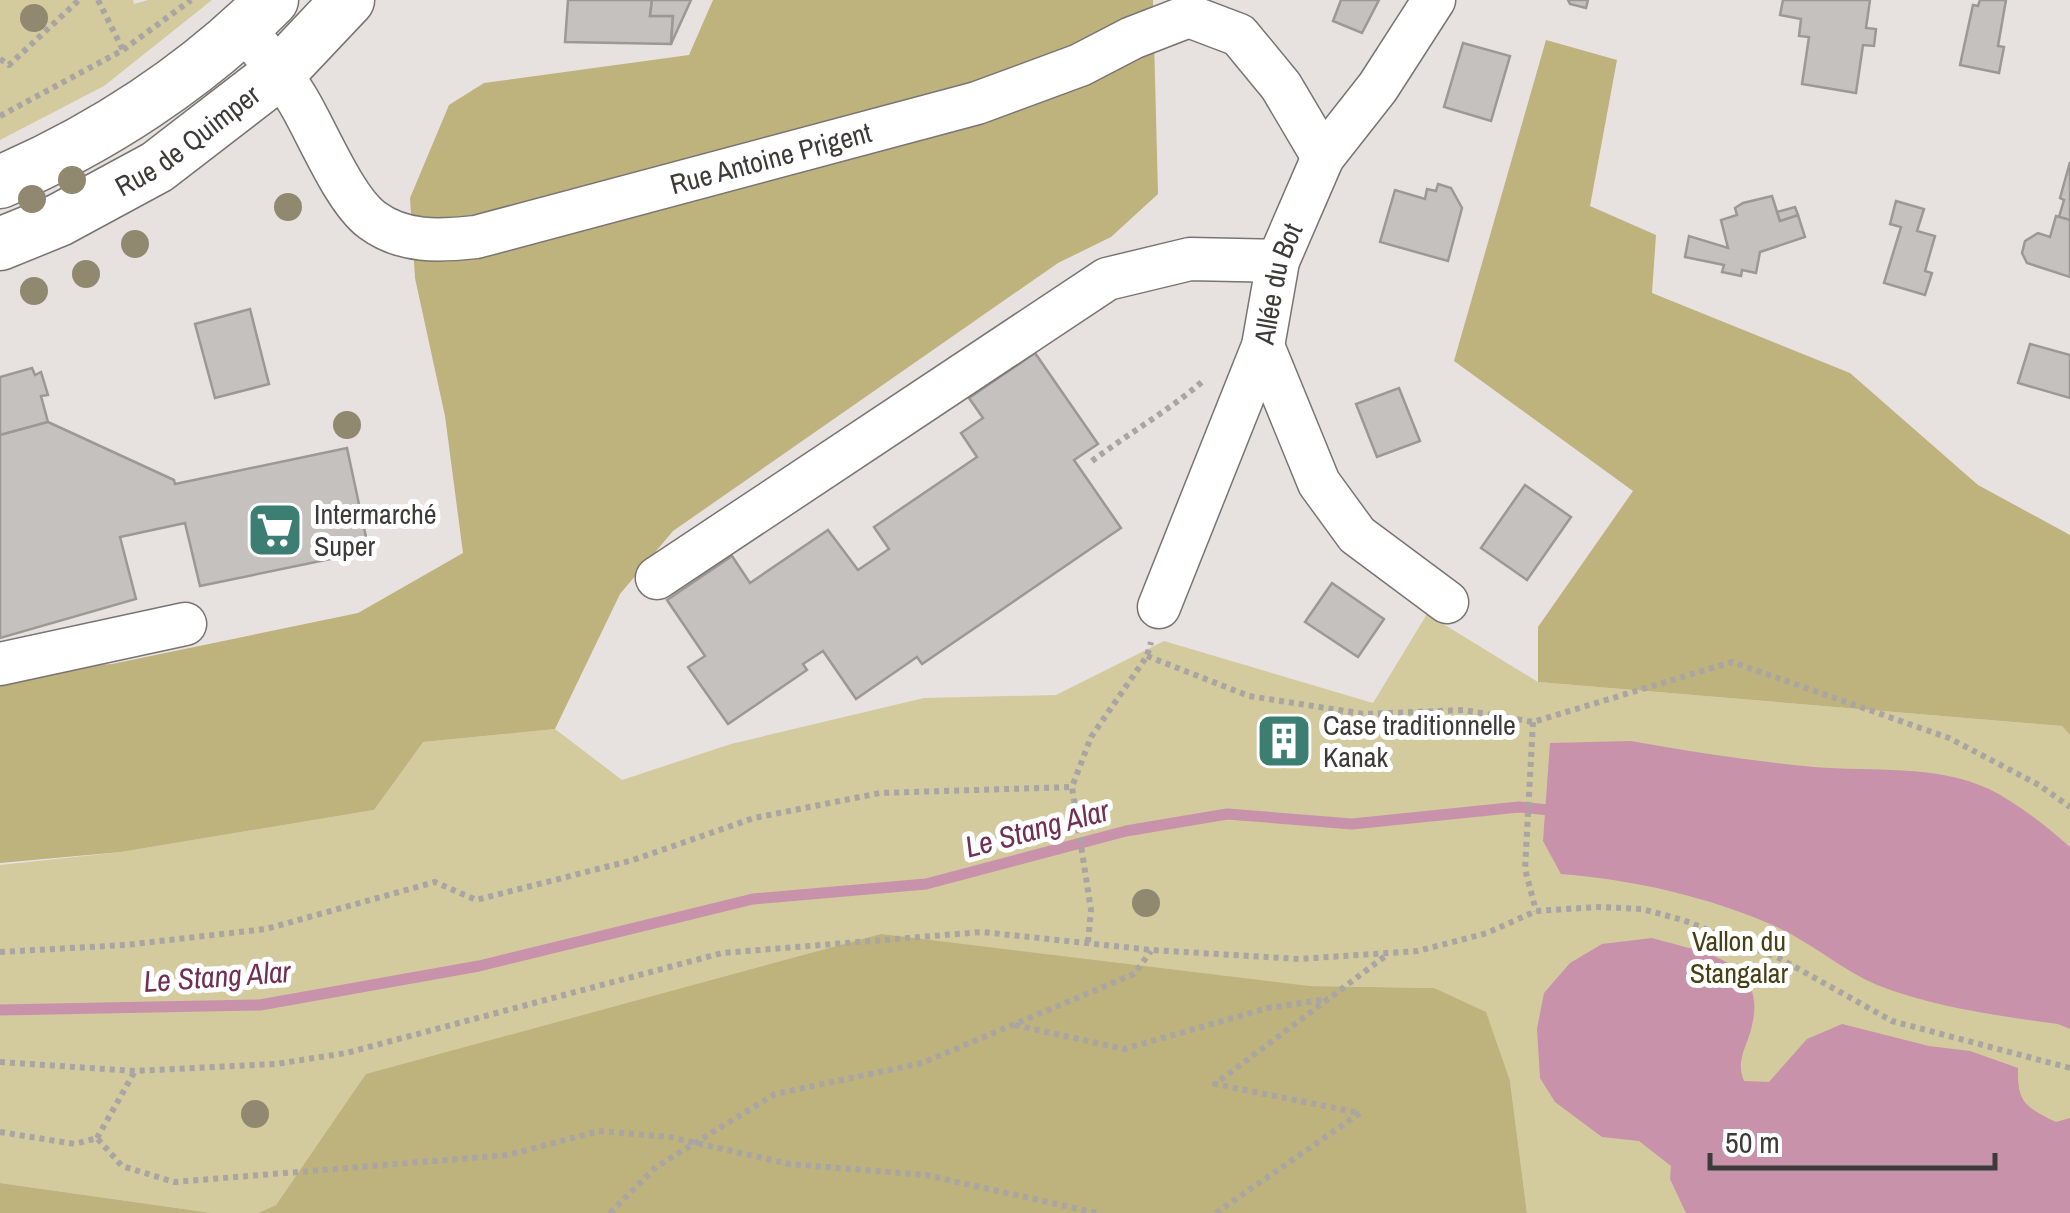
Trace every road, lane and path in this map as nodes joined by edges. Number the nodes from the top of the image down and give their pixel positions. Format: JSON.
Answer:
{"nodes":[{"id":1,"x":79,"y":0,"type":"edge"},
{"id":2,"x":98,"y":0,"type":"edge"},
{"id":3,"x":191,"y":0,"type":"edge"},
{"id":4,"x":348,"y":0,"type":"edge"},
{"id":5,"x":1434,"y":0,"type":"edge"},
{"id":6,"x":258,"y":14,"type":"edge"},
{"id":7,"x":122,"y":50,"type":"junction"},
{"id":8,"x":0,"y":59,"type":"edge"},
{"id":9,"x":279,"y":72,"type":"junction"},
{"id":10,"x":0,"y":116,"type":"edge"},
{"id":11,"x":1323,"y":157,"type":"junction"},
{"id":12,"x":0,"y":182,"type":"edge"},
{"id":13,"x":0,"y":244,"type":"edge"},
{"id":14,"x":1278,"y":262,"type":"junction"},
{"id":15,"x":1262,"y":346,"type":"junction"},
{"id":16,"x":1092,"y":461,"type":"dead end"},
{"id":17,"x":657,"y":578,"type":"dead end"},
{"id":18,"x":1447,"y":602,"type":"dead end"},
{"id":19,"x":1159,"y":607,"type":"joint"},
{"id":20,"x":185,"y":624,"type":"dead end"},
{"id":21,"x":1147,"y":656,"type":"junction"},
{"id":22,"x":0,"y":664,"type":"edge"},
{"id":23,"x":1532,"y":722,"type":"junction"},
{"id":24,"x":1072,"y":786,"type":"junction"},
{"id":25,"x":2070,"y":807,"type":"edge"},
{"id":26,"x":1536,"y":912,"type":"junction"},
{"id":27,"x":1088,"y":942,"type":"junction"},
{"id":28,"x":1152,"y":950,"type":"junction"},
{"id":29,"x":0,"y":952,"type":"edge"},
{"id":30,"x":1391,"y":952,"type":"junction"},
{"id":31,"x":1330,"y":999,"type":"junction"},
{"id":32,"x":1015,"y":1025,"type":"junction"},
{"id":33,"x":0,"y":1062,"type":"edge"},
{"id":34,"x":2070,"y":1068,"type":"edge"},
{"id":35,"x":135,"y":1071,"type":"junction"},
{"id":36,"x":0,"y":1132,"type":"edge"},
{"id":37,"x":98,"y":1138,"type":"junction"},
{"id":38,"x":692,"y":1144,"type":"junction"},
{"id":39,"x":610,"y":1213,"type":"edge"},
{"id":40,"x":1097,"y":1213,"type":"edge"},
{"id":41,"x":1216,"y":1213,"type":"edge"}],
"edges":[{"from":1,"to":8,"type":"path"},
{"from":2,"to":7,"type":"path"},
{"from":3,"to":7,"type":"path"},
{"from":4,"to":9,"type":"main road","name":"Rue de Quimper"},
{"from":5,"to":11,"type":"street","name":"Allée du Bot"},
{"from":6,"to":9,"type":"street","name":"Rue Antoine Prigent"},
{"from":6,"to":12,"type":"main road","name":"Rue de Quimper"},
{"from":7,"to":10,"type":"path"},
{"from":9,"to":11,"type":"street","name":"Rue Antoine Prigent"},
{"from":9,"to":13,"type":"main road","name":"Rue de Quimper"},
{"from":11,"to":14,"type":"street","name":"Allée du Bot"},
{"from":14,"to":15,"type":"street","name":"Allée du Bot"},
{"from":14,"to":17,"type":"street"},
{"from":15,"to":16,"type":"path"},
{"from":15,"to":18,"type":"street","name":"Allée du Bot"},
{"from":15,"to":19,"type":"street"},
{"from":19,"to":21,"type":"path"},
{"from":20,"to":22,"type":"street"},
{"from":21,"to":23,"type":"path"},
{"from":21,"to":24,"type":"path"},
{"from":23,"to":25,"type":"path"},
{"from":23,"to":26,"type":"path"},
{"from":24,"to":27,"type":"path"},
{"from":24,"to":29,"type":"path"},
{"from":26,"to":30,"type":"path"},
{"from":26,"to":34,"type":"path"},
{"from":27,"to":28,"type":"path"},
{"from":27,"to":35,"type":"path"},
{"from":28,"to":30,"type":"path"},
{"from":28,"to":32,"type":"path"},
{"from":30,"to":31,"type":"path"},
{"from":31,"to":32,"type":"path"},
{"from":31,"to":41,"type":"path"},
{"from":32,"to":38,"type":"path"},
{"from":33,"to":35,"type":"path"},
{"from":35,"to":37,"type":"path"},
{"from":36,"to":37,"type":"path"},
{"from":37,"to":38,"type":"path"},
{"from":38,"to":39,"type":"path"},
{"from":38,"to":40,"type":"path"}]}
